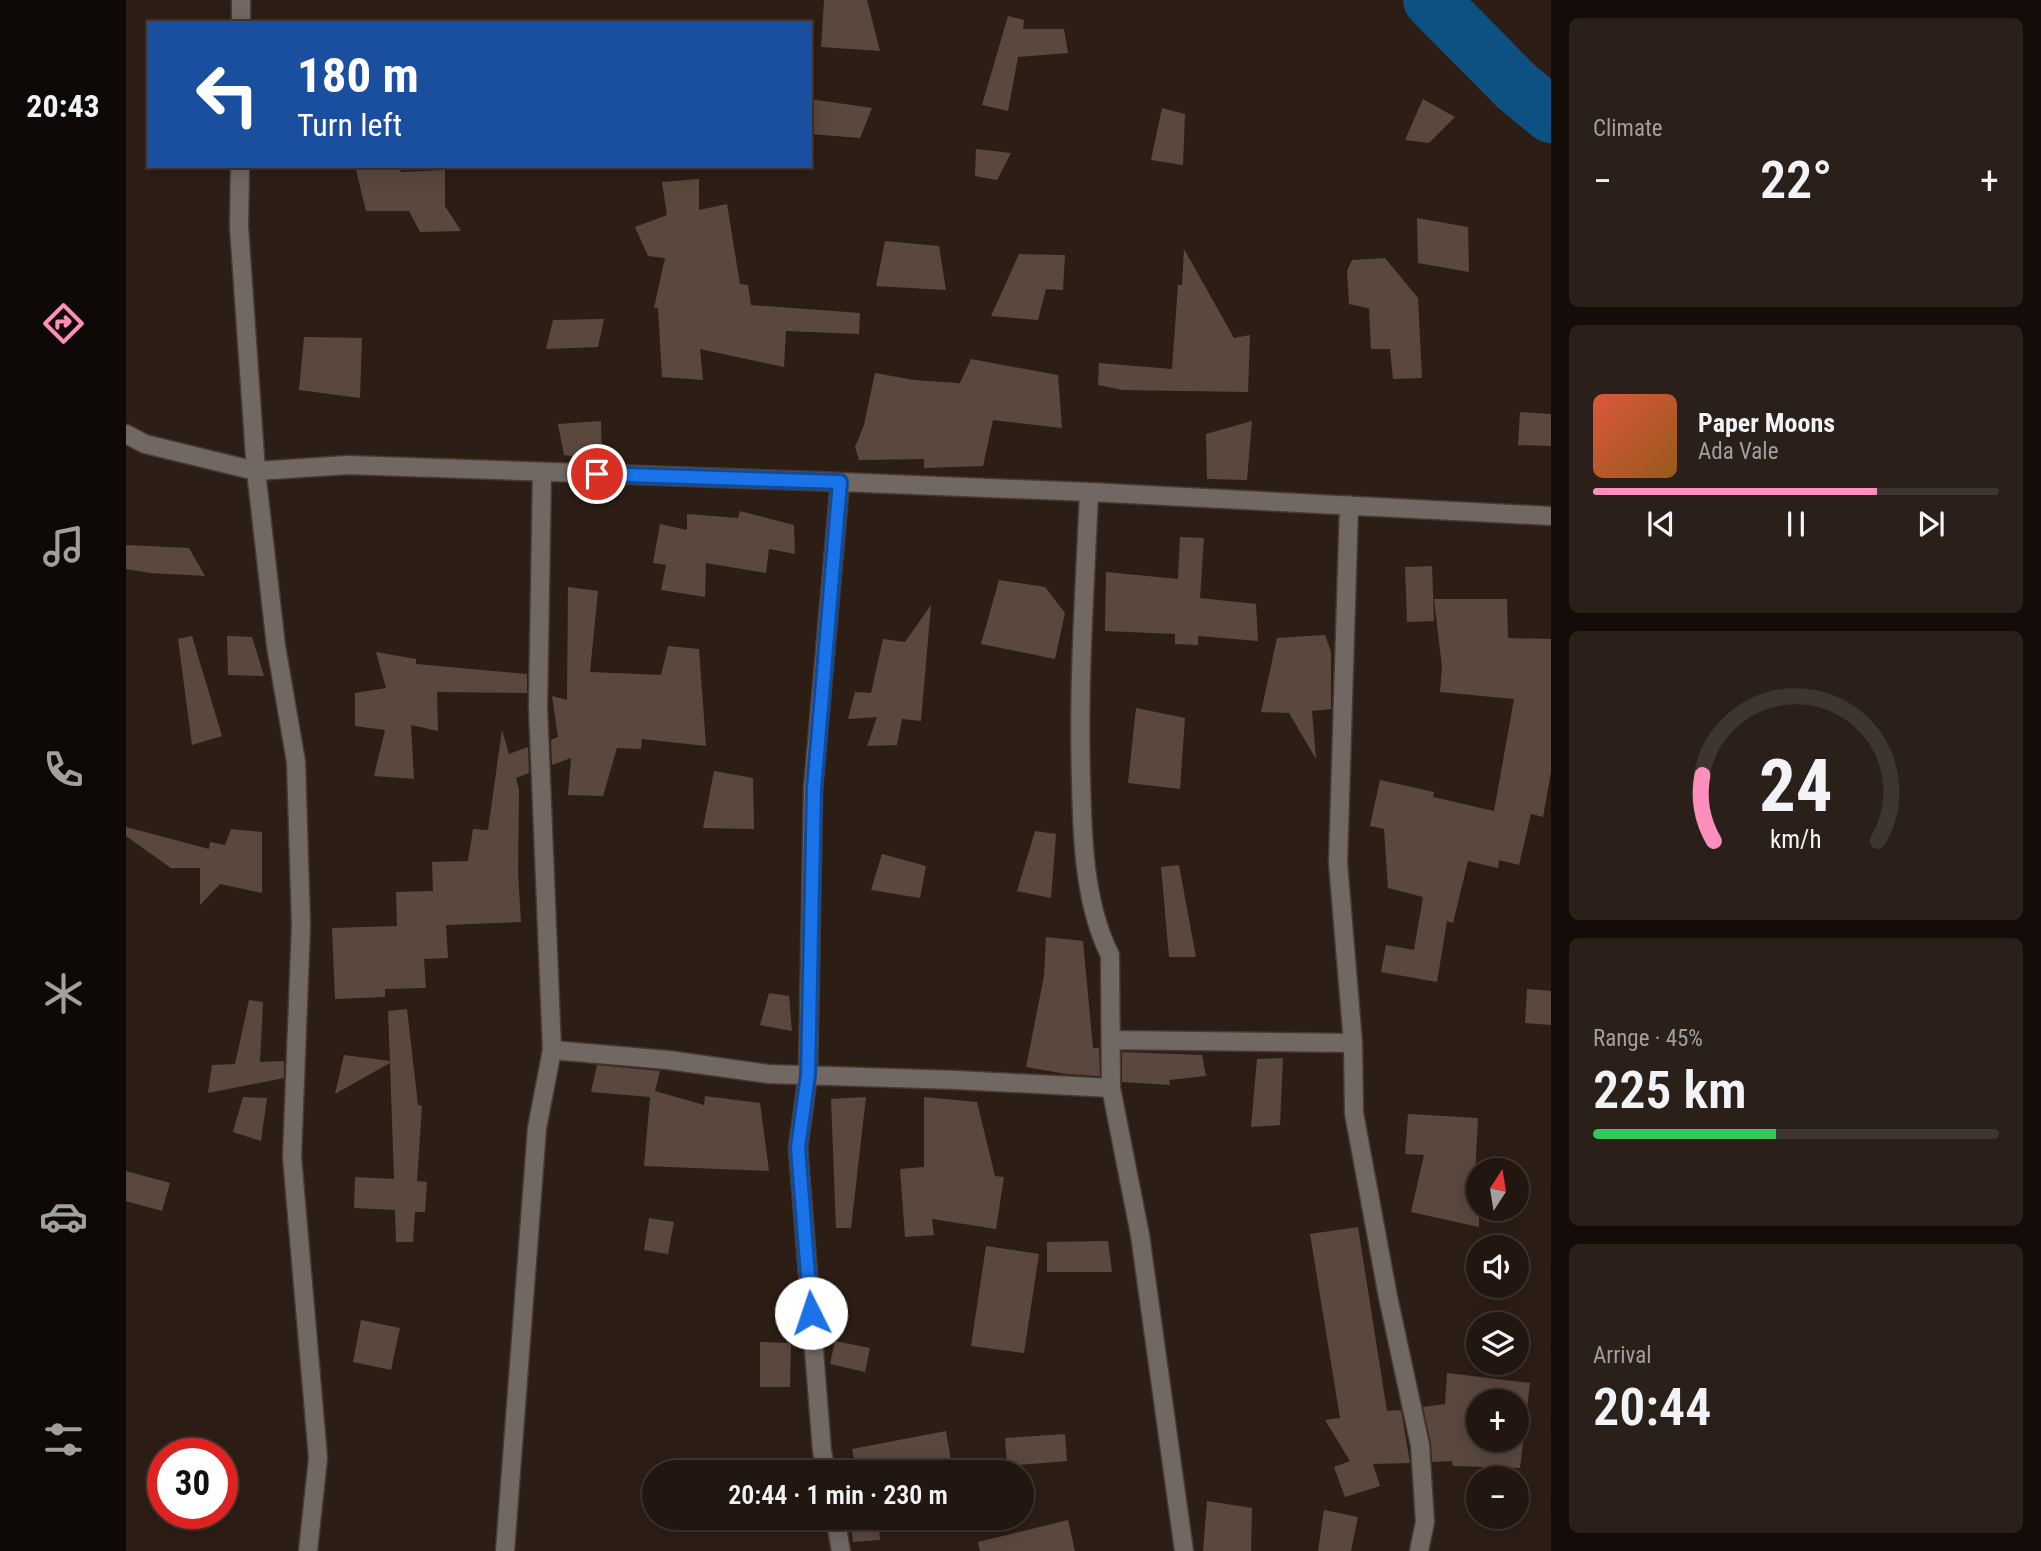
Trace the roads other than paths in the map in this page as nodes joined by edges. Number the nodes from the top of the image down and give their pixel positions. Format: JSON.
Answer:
{"nodes":[{"id":1,"x":241,"y":0,"type":"edge"},
{"id":2,"x":241,"y":21,"type":"edge"},
{"id":3,"x":240,"y":168,"type":"edge"},
{"id":4,"x":126,"y":434,"type":"edge"},
{"id":5,"x":256,"y":471,"type":"junction"},
{"id":6,"x":542,"y":472,"type":"junction"},
{"id":7,"x":840,"y":482,"type":"junction"},
{"id":8,"x":1089,"y":492,"type":"junction"},
{"id":9,"x":1349,"y":505,"type":"junction"},
{"id":10,"x":1551,"y":516,"type":"edge"},
{"id":11,"x":1112,"y":1040,"type":"junction"},
{"id":12,"x":1353,"y":1042,"type":"junction"},
{"id":13,"x":552,"y":1050,"type":"junction"},
{"id":14,"x":808,"y":1075,"type":"junction"},
{"id":15,"x":1111,"y":1088,"type":"junction"},
{"id":16,"x":824,"y":1460,"type":"edge"},
{"id":17,"x":837,"y":1530,"type":"edge"},
{"id":18,"x":308,"y":1551,"type":"edge"},
{"id":19,"x":505,"y":1551,"type":"edge"},
{"id":20,"x":841,"y":1551,"type":"edge"},
{"id":21,"x":1184,"y":1551,"type":"edge"},
{"id":22,"x":1419,"y":1551,"type":"edge"}],
"edges":[{"from":1,"to":2,"type":"street"},
{"from":3,"to":5,"type":"street"},
{"from":4,"to":5,"type":"street"},
{"from":5,"to":6,"type":"street"},
{"from":5,"to":18,"type":"street"},
{"from":6,"to":7,"type":"street"},
{"from":6,"to":13,"type":"street"},
{"from":7,"to":8,"type":"street"},
{"from":7,"to":14,"type":"street"},
{"from":8,"to":9,"type":"street"},
{"from":8,"to":11,"type":"street"},
{"from":9,"to":10,"type":"street"},
{"from":9,"to":12,"type":"street"},
{"from":11,"to":12,"type":"street"},
{"from":11,"to":15,"type":"street"},
{"from":12,"to":22,"type":"street"},
{"from":13,"to":14,"type":"street"},
{"from":13,"to":19,"type":"street"},
{"from":14,"to":15,"type":"street"},
{"from":14,"to":16,"type":"street"},
{"from":15,"to":21,"type":"street"},
{"from":17,"to":20,"type":"street"}]}
